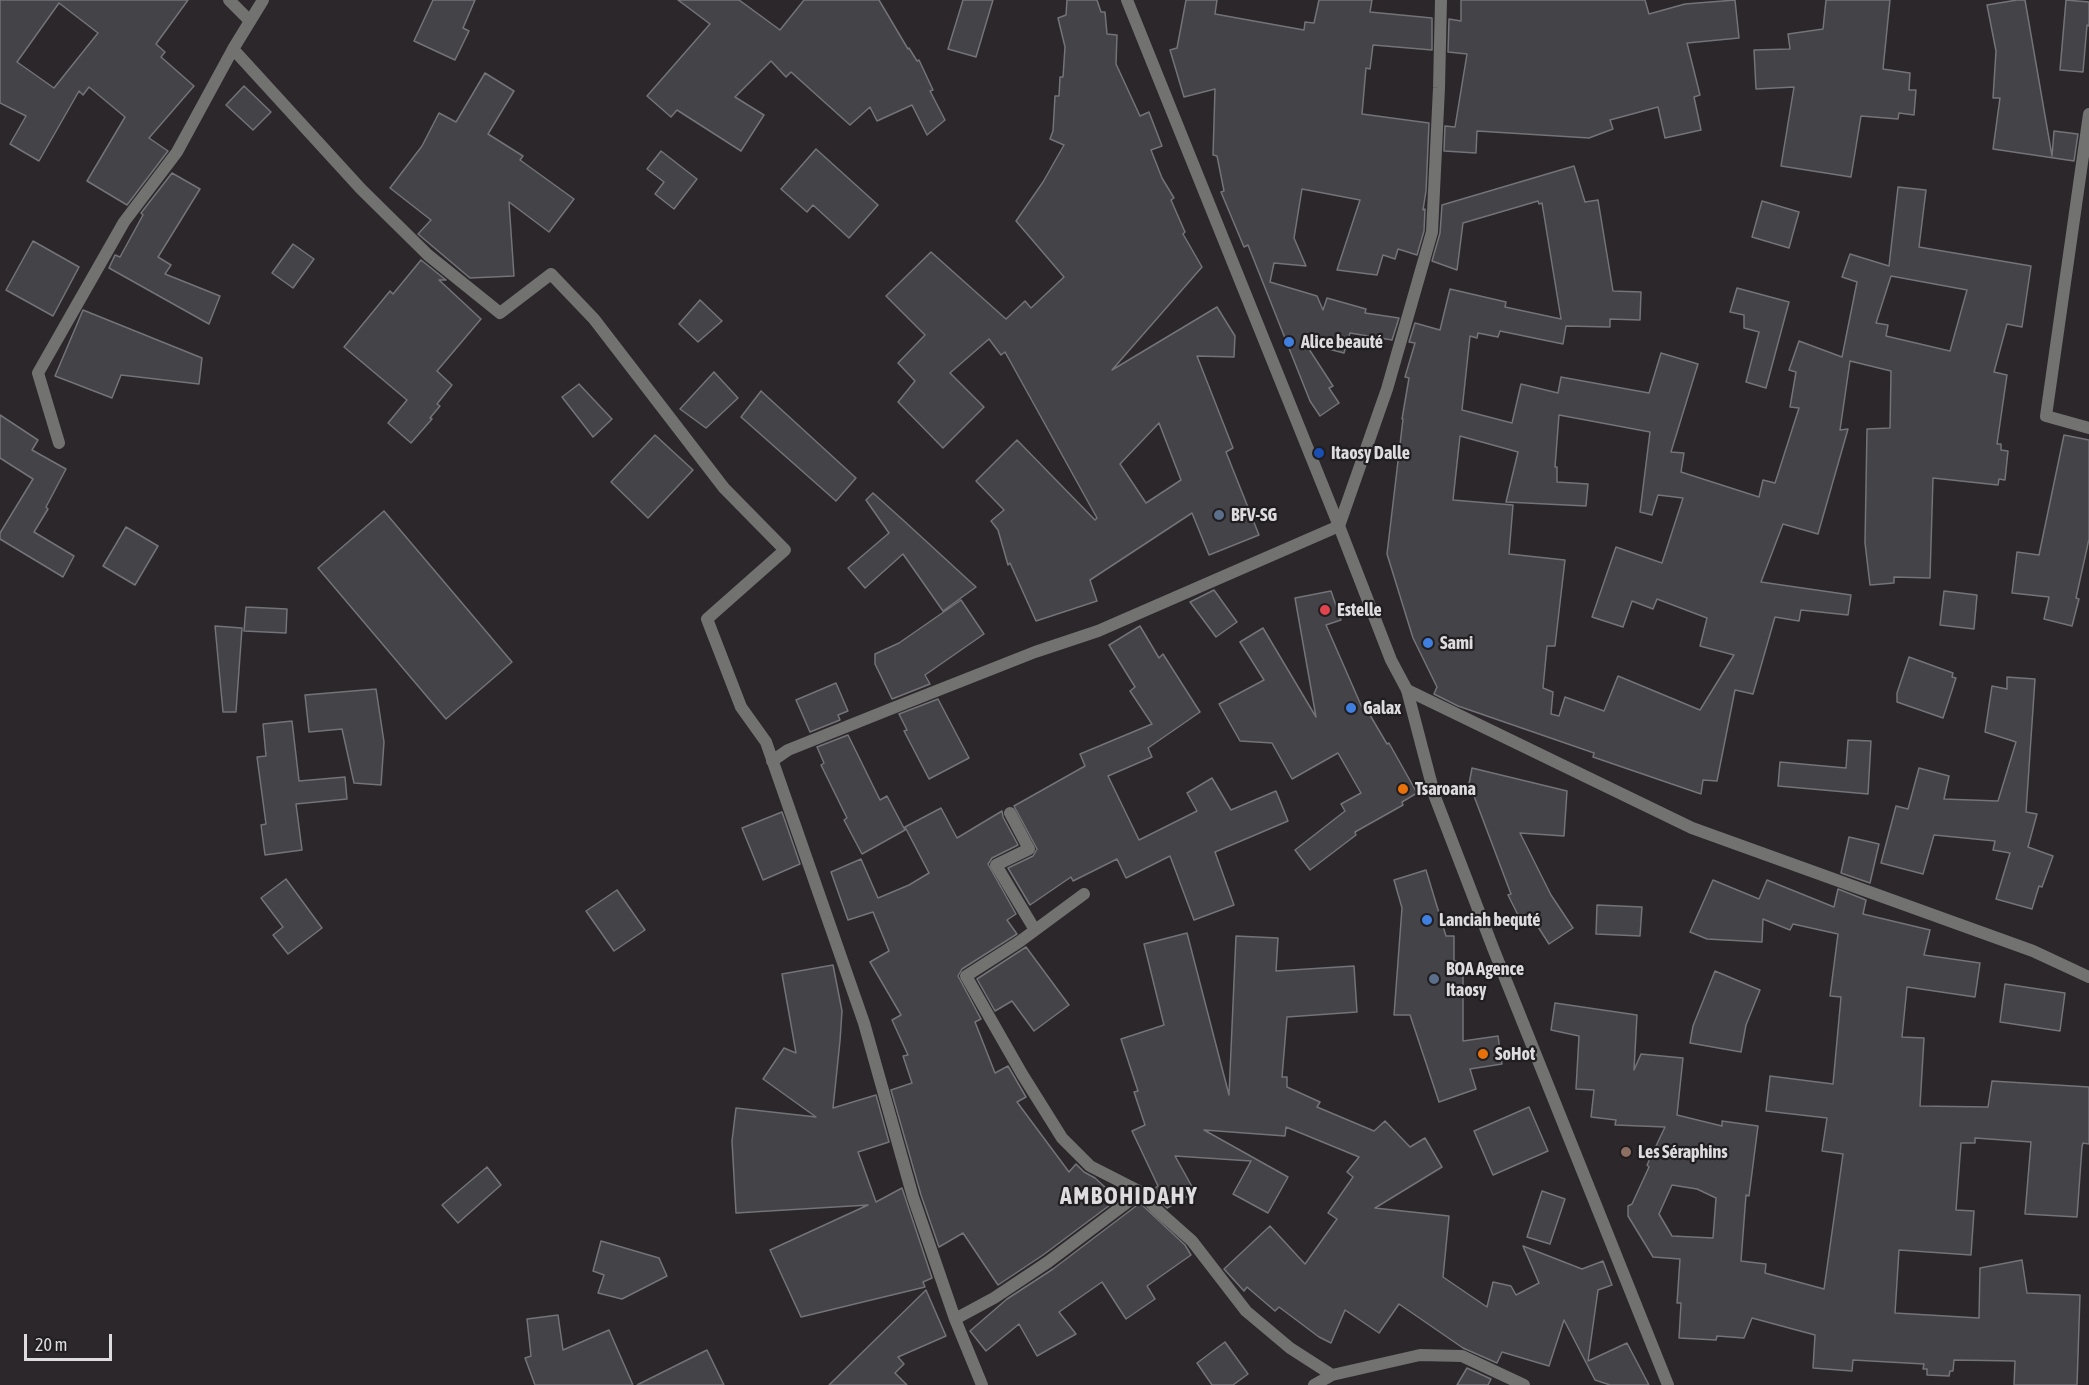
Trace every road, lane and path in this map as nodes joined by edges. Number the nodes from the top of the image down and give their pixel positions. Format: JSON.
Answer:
{"nodes":[{"id":1,"x":229,"y":0,"type":"edge"},
{"id":2,"x":263,"y":0,"type":"edge"},
{"id":3,"x":1127,"y":0,"type":"edge"},
{"id":4,"x":1441,"y":0,"type":"edge"},
{"id":5,"x":249,"y":20,"type":"junction"},
{"id":6,"x":233,"y":49,"type":"junction"},
{"id":7,"x":2089,"y":114,"type":"edge"},
{"id":8,"x":2089,"y":428,"type":"edge"},
{"id":9,"x":59,"y":443,"type":"dead end"},
{"id":10,"x":1339,"y":526,"type":"junction"},
{"id":11,"x":1407,"y":690,"type":"junction"},
{"id":12,"x":772,"y":761,"type":"junction"},
{"id":13,"x":1010,"y":813,"type":"dead end"},
{"id":14,"x":1084,"y":894,"type":"dead end"},
{"id":15,"x":1035,"y":930,"type":"junction"},
{"id":16,"x":2089,"y":977,"type":"edge"},
{"id":17,"x":1142,"y":1192,"type":"junction"},
{"id":18,"x":955,"y":1319,"type":"junction"},
{"id":19,"x":1332,"y":1375,"type":"junction"},
{"id":20,"x":982,"y":1385,"type":"edge"},
{"id":21,"x":1314,"y":1385,"type":"edge"},
{"id":22,"x":1524,"y":1385,"type":"edge"},
{"id":23,"x":1668,"y":1385,"type":"edge"}],
"edges":[{"from":1,"to":5,"type":"street"},
{"from":2,"to":5,"type":"street"},
{"from":3,"to":10,"type":"street"},
{"from":4,"to":10,"type":"street"},
{"from":5,"to":6,"type":"street"},
{"from":6,"to":9,"type":"street"},
{"from":6,"to":12,"type":"street"},
{"from":7,"to":8,"type":"street"},
{"from":10,"to":11,"type":"street"},
{"from":10,"to":12,"type":"street"},
{"from":11,"to":16,"type":"street"},
{"from":11,"to":23,"type":"street"},
{"from":12,"to":18,"type":"street"},
{"from":13,"to":15,"type":"street"},
{"from":14,"to":15,"type":"street"},
{"from":15,"to":17,"type":"street"},
{"from":17,"to":18,"type":"street"},
{"from":17,"to":19,"type":"street"},
{"from":18,"to":20,"type":"street"},
{"from":19,"to":21,"type":"street"},
{"from":19,"to":22,"type":"street"}]}
